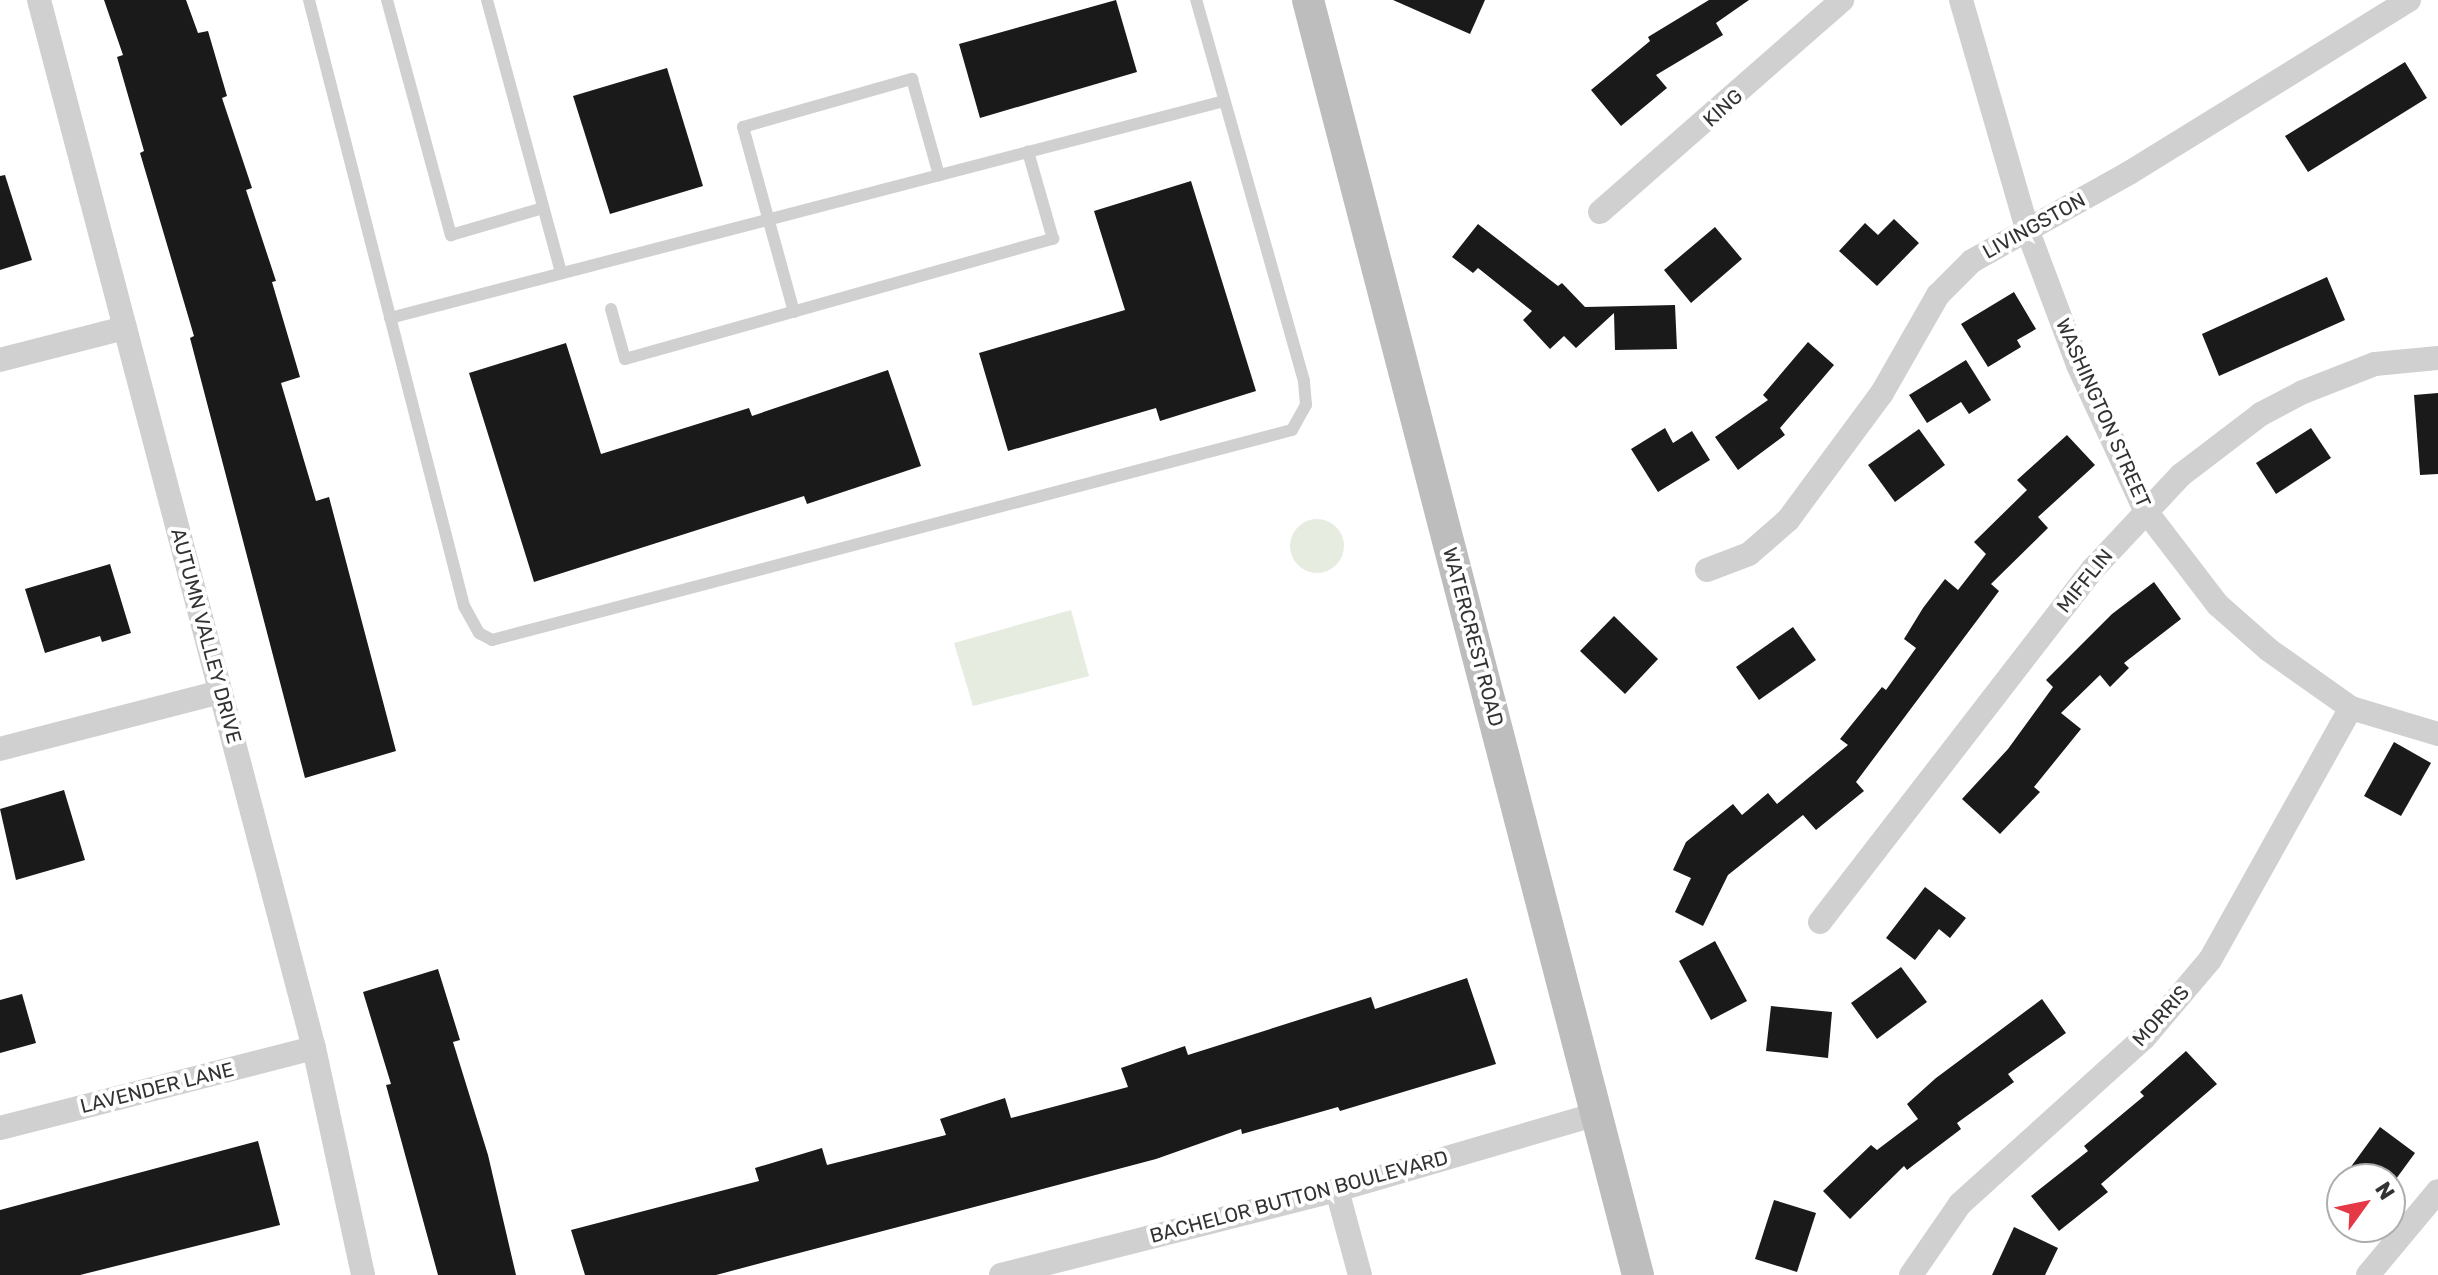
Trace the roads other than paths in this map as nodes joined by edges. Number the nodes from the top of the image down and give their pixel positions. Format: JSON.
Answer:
{"nodes":[{"id":1,"x":39,"y":0,"type":"edge"},
{"id":2,"x":309,"y":0,"type":"edge"},
{"id":3,"x":387,"y":0,"type":"edge"},
{"id":4,"x":487,"y":0,"type":"edge"},
{"id":5,"x":1196,"y":0,"type":"edge"},
{"id":6,"x":1308,"y":0,"type":"edge"},
{"id":7,"x":1842,"y":0,"type":"edge"},
{"id":8,"x":1961,"y":0,"type":"edge"},
{"id":9,"x":2409,"y":0,"type":"edge"},
{"id":10,"x":1224,"y":101,"type":"junction"},
{"id":11,"x":1028,"y":152,"type":"junction"},
{"id":12,"x":939,"y":175,"type":"junction"},
{"id":13,"x":543,"y":208,"type":"junction"},
{"id":14,"x":1600,"y":212,"type":"dead end"},
{"id":15,"x":769,"y":219,"type":"junction"},
{"id":16,"x":2027,"y":229,"type":"junction"},
{"id":17,"x":561,"y":273,"type":"junction"},
{"id":18,"x":611,"y":309,"type":"dead end"},
{"id":19,"x":794,"y":312,"type":"junction"},
{"id":20,"x":390,"y":318,"type":"junction"},
{"id":21,"x":125,"y":328,"type":"junction"},
{"id":22,"x":2438,"y":358,"type":"edge"},
{"id":23,"x":0,"y":360,"type":"edge"},
{"id":24,"x":2145,"y":510,"type":"junction"},
{"id":25,"x":1707,"y":570,"type":"dead end"},
{"id":26,"x":221,"y":692,"type":"junction"},
{"id":27,"x":2351,"y":708,"type":"junction"},
{"id":28,"x":2438,"y":734,"type":"edge"},
{"id":29,"x":0,"y":749,"type":"edge"},
{"id":30,"x":1820,"y":922,"type":"dead end"},
{"id":31,"x":314,"y":1048,"type":"junction"},
{"id":32,"x":1597,"y":1114,"type":"junction"},
{"id":33,"x":0,"y":1128,"type":"edge"},
{"id":34,"x":1337,"y":1190,"type":"junction"},
{"id":35,"x":2438,"y":1191,"type":"edge"},
{"id":36,"x":363,"y":1275,"type":"edge"},
{"id":37,"x":1001,"y":1275,"type":"edge"},
{"id":38,"x":1360,"y":1275,"type":"edge"},
{"id":39,"x":1638,"y":1275,"type":"edge"},
{"id":40,"x":1911,"y":1275,"type":"edge"},
{"id":41,"x":2368,"y":1275,"type":"edge"}],
"edges":[{"from":1,"to":21,"type":"street","name":"AUTUMN VALLEY DRIVE"},
{"from":2,"to":20,"type":"lane"},
{"from":3,"to":13,"type":"lane"},
{"from":4,"to":13,"type":"lane"},
{"from":5,"to":10,"type":"lane"},
{"from":6,"to":32,"type":"street","name":"WATERCREST ROAD"},
{"from":7,"to":14,"type":"street","name":"KING"},
{"from":8,"to":16,"type":"street","name":"WASHINGTON STREET"},
{"from":9,"to":16,"type":"street","name":"LIVINGSTON"},
{"from":10,"to":11,"type":"lane"},
{"from":10,"to":20,"type":"lane"},
{"from":11,"to":12,"type":"lane"},
{"from":11,"to":19,"type":"lane"},
{"from":12,"to":15,"type":"lane"},
{"from":12,"to":15,"type":"lane"},
{"from":13,"to":17,"type":"lane"},
{"from":15,"to":17,"type":"lane"},
{"from":15,"to":19,"type":"lane"},
{"from":16,"to":24,"type":"street","name":"WASHINGTON STREET"},
{"from":16,"to":25,"type":"street","name":"LIVINGSTON"},
{"from":17,"to":20,"type":"lane"},
{"from":18,"to":19,"type":"lane"},
{"from":21,"to":23,"type":"street"},
{"from":21,"to":26,"type":"street","name":"AUTUMN VALLEY DRIVE"},
{"from":22,"to":24,"type":"street","name":"MIFFLIN"},
{"from":24,"to":27,"type":"street","name":"WASHINGTON STREET"},
{"from":24,"to":30,"type":"street","name":"MIFFLIN"},
{"from":26,"to":29,"type":"street"},
{"from":26,"to":31,"type":"street","name":"AUTUMN VALLEY DRIVE"},
{"from":27,"to":28,"type":"street","name":"WASHINGTON STREET"},
{"from":27,"to":40,"type":"street","name":"MORRIS"},
{"from":31,"to":33,"type":"street","name":"LAVENDER LANE"},
{"from":31,"to":36,"type":"street","name":"AUTUMN VALLEY DRIVE"},
{"from":32,"to":34,"type":"street","name":"BACHELOR BUTTON BOULEVARD"},
{"from":32,"to":39,"type":"street","name":"WATERCREST ROAD"},
{"from":34,"to":37,"type":"street","name":"BACHELOR BUTTON BOULEVARD"},
{"from":34,"to":38,"type":"street"},
{"from":35,"to":41,"type":"street"}]}
